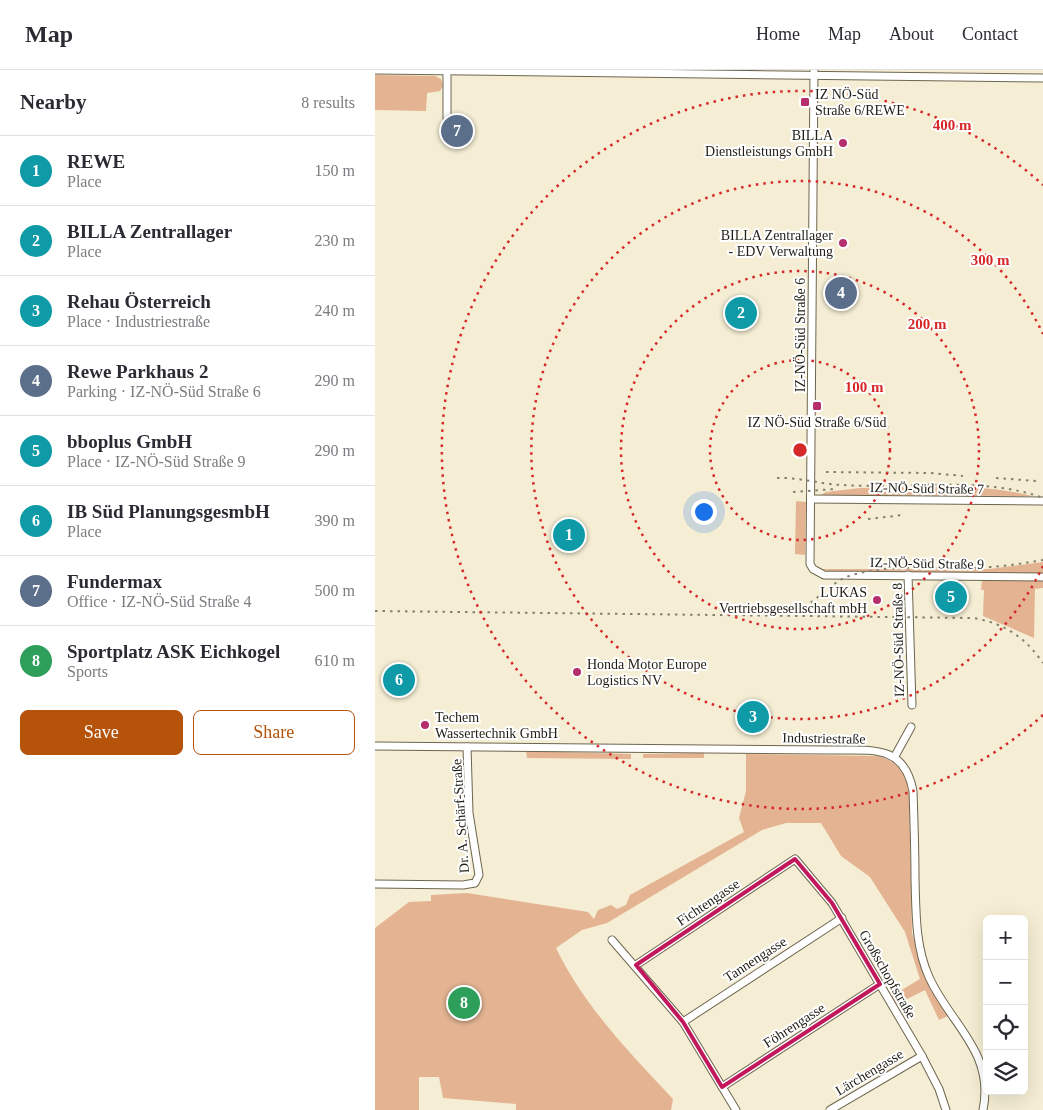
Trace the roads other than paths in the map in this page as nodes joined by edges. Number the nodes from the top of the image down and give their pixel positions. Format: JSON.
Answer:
{"nodes":[{"id":1,"x":375,"y":70,"type":"edge"},
{"id":2,"x":447,"y":70,"type":"edge"},
{"id":3,"x":814,"y":73,"type":"edge"},
{"id":4,"x":1043,"y":78,"type":"edge"},
{"id":5,"x":447,"y":118,"type":"dead end"},
{"id":6,"x":811,"y":499,"type":"junction"},
{"id":7,"x":1043,"y":502,"type":"edge"},
{"id":8,"x":813,"y":570,"type":"joint"},
{"id":9,"x":908,"y":575,"type":"junction"},
{"id":10,"x":1043,"y":577,"type":"edge"},
{"id":11,"x":912,"y":705,"type":"dead end"},
{"id":12,"x":911,"y":728,"type":"dead end"},
{"id":13,"x":375,"y":746,"type":"edge"},
{"id":14,"x":467,"y":747,"type":"junction"},
{"id":15,"x":895,"y":756,"type":"junction"},
{"id":16,"x":795,"y":859,"type":"joint"},
{"id":17,"x":375,"y":884,"type":"edge"},
{"id":18,"x":842,"y":918,"type":"junction"},
{"id":19,"x":612,"y":940,"type":"dead end"},
{"id":20,"x":636,"y":965,"type":"junction"},
{"id":21,"x":880,"y":984,"type":"junction"},
{"id":22,"x":683,"y":1022,"type":"junction"},
{"id":23,"x":922,"y":1056,"type":"junction"},
{"id":24,"x":721,"y":1087,"type":"junction"},
{"id":25,"x":736,"y":1110,"type":"edge"},
{"id":26,"x":830,"y":1110,"type":"edge"},
{"id":27,"x":946,"y":1110,"type":"edge"},
{"id":28,"x":983,"y":1110,"type":"edge"}],
"edges":[{"from":1,"to":2,"type":"street"},
{"from":2,"to":3,"type":"street"},
{"from":2,"to":5,"type":"street"},
{"from":3,"to":4,"type":"street"},
{"from":3,"to":6,"type":"street","name":"IZ-NÖ-Süd Straße 6"},
{"from":6,"to":7,"type":"street","name":"IZ-NÖ-Süd Straße 7"},
{"from":6,"to":8,"type":"street","name":"IZ-NÖ-Süd Straße 6"},
{"from":8,"to":9,"type":"street","name":"IZ-NÖ-Süd Straße 9"},
{"from":9,"to":10,"type":"street","name":"IZ-NÖ-Süd Straße 9"},
{"from":9,"to":11,"type":"street","name":"IZ-NÖ-Süd Straße 8"},
{"from":12,"to":15,"type":"street"},
{"from":13,"to":14,"type":"street","name":"Industriestraße"},
{"from":14,"to":15,"type":"street","name":"Industriestraße"},
{"from":14,"to":17,"type":"street","name":"Dr. A. Schärf-Straße"},
{"from":15,"to":28,"type":"street"},
{"from":16,"to":18,"type":"street","name":"Großschopfstraße"},
{"from":16,"to":20,"type":"street","name":"Fichtengasse"},
{"from":18,"to":21,"type":"street","name":"Großschopfstraße"},
{"from":18,"to":22,"type":"street","name":"Tannengasse"},
{"from":19,"to":20,"type":"street"},
{"from":20,"to":22,"type":"street"},
{"from":21,"to":23,"type":"street","name":"Großschopfstraße"},
{"from":21,"to":24,"type":"street","name":"Föhrengasse"},
{"from":22,"to":24,"type":"street"},
{"from":23,"to":26,"type":"street","name":"Lärchengasse"},
{"from":23,"to":27,"type":"street","name":"Großschopfstraße"},
{"from":24,"to":25,"type":"street"}]}
